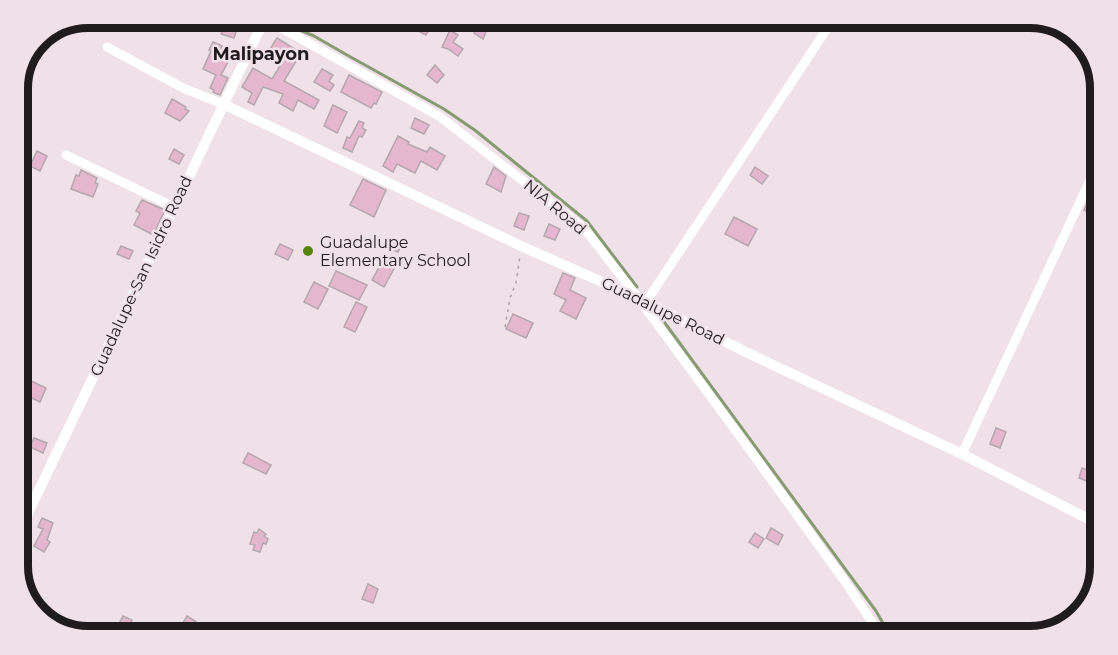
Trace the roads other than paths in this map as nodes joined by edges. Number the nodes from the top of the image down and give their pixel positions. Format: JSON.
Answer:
{"nodes":[{"id":1,"x":261,"y":28,"type":"edge"},
{"id":2,"x":281,"y":28,"type":"edge"},
{"id":3,"x":827,"y":28,"type":"edge"},
{"id":4,"x":107,"y":47,"type":"dead end"},
{"id":5,"x":223,"y":104,"type":"junction"},
{"id":6,"x":66,"y":155,"type":"dead end"},
{"id":7,"x":1089,"y":182,"type":"edge"},
{"id":8,"x":174,"y":207,"type":"junction"},
{"id":9,"x":642,"y":300,"type":"junction"},
{"id":10,"x":962,"y":454,"type":"junction"},
{"id":11,"x":29,"y":499,"type":"edge"},
{"id":12,"x":1090,"y":520,"type":"edge"},
{"id":13,"x":875,"y":626,"type":"edge"}],
"edges":[{"from":1,"to":5,"type":"street","name":"Guadalupe-San Isidro Road"},
{"from":2,"to":9,"type":"street","name":"NIA Road"},
{"from":3,"to":9,"type":"street"},
{"from":4,"to":5,"type":"street"},
{"from":5,"to":8,"type":"street","name":"Guadalupe-San Isidro Road"},
{"from":5,"to":9,"type":"street","name":"Guadalupe Road"},
{"from":6,"to":8,"type":"street"},
{"from":7,"to":10,"type":"street"},
{"from":8,"to":11,"type":"street","name":"Guadalupe-San Isidro Road"},
{"from":9,"to":10,"type":"street","name":"Guadalupe Road"},
{"from":9,"to":13,"type":"street","name":"NIA Road"},
{"from":10,"to":12,"type":"street","name":"Guadalupe Road"}]}
